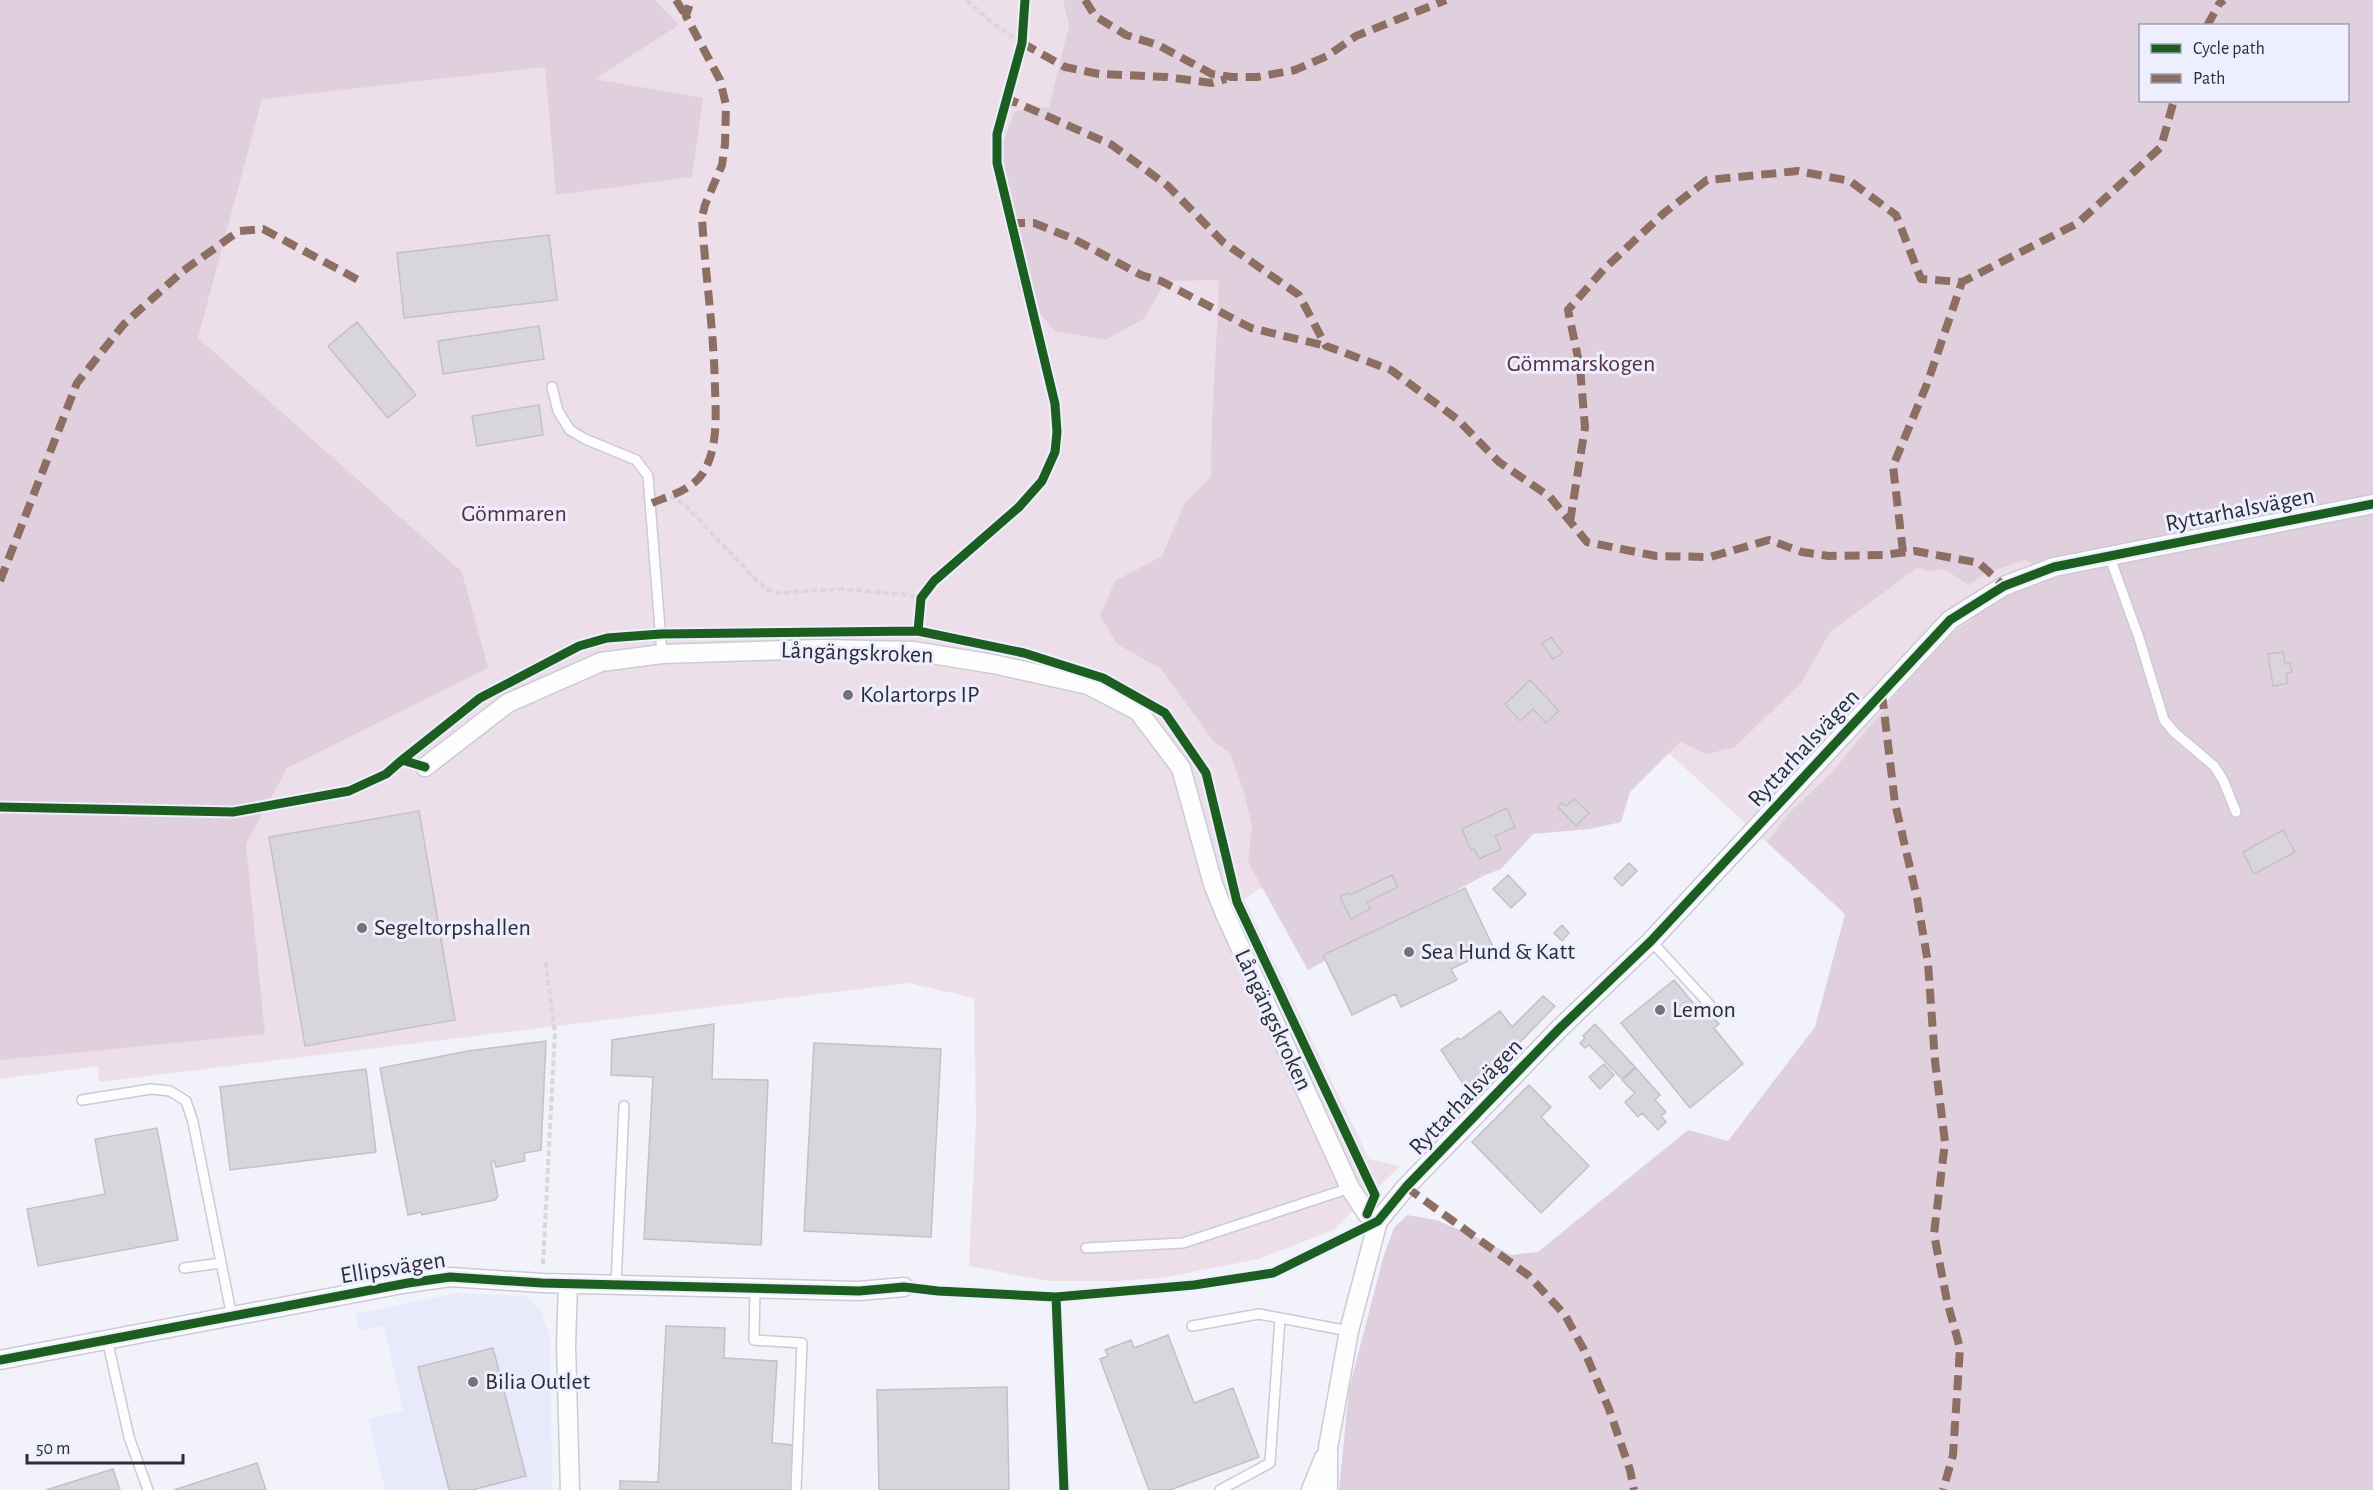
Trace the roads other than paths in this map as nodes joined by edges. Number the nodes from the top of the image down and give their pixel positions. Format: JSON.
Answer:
{"nodes":[{"id":1,"x":552,"y":387,"type":"dead end"},
{"id":2,"x":2373,"y":504,"type":"edge"},
{"id":3,"x":2109,"y":555,"type":"junction"},
{"id":4,"x":662,"y":654,"type":"junction"},
{"id":5,"x":425,"y":767,"type":"dead end"},
{"id":6,"x":2236,"y":812,"type":"dead end"},
{"id":7,"x":1650,"y":941,"type":"junction"},
{"id":8,"x":1710,"y":1005,"type":"dead end"},
{"id":9,"x":82,"y":1100,"type":"dead end"},
{"id":10,"x":624,"y":1106,"type":"dead end"},
{"id":11,"x":1350,"y":1188,"type":"junction"},
{"id":12,"x":1378,"y":1221,"type":"junction"},
{"id":13,"x":1086,"y":1248,"type":"dead end"},
{"id":14,"x":221,"y":1263,"type":"junction"},
{"id":15,"x":184,"y":1268,"type":"dead end"},
{"id":16,"x":568,"y":1284,"type":"junction"},
{"id":17,"x":616,"y":1285,"type":"junction"},
{"id":18,"x":904,"y":1287,"type":"dead end"},
{"id":19,"x":755,"y":1288,"type":"junction"},
{"id":20,"x":232,"y":1317,"type":"junction"},
{"id":21,"x":1280,"y":1318,"type":"junction"},
{"id":22,"x":1192,"y":1326,"type":"dead end"},
{"id":23,"x":1349,"y":1331,"type":"junction"},
{"id":24,"x":107,"y":1339,"type":"junction"},
{"id":25,"x":0,"y":1360,"type":"edge"},
{"id":26,"x":1328,"y":1448,"type":"junction"},
{"id":27,"x":148,"y":1490,"type":"edge"},
{"id":28,"x":570,"y":1490,"type":"edge"},
{"id":29,"x":796,"y":1490,"type":"edge"},
{"id":30,"x":1220,"y":1490,"type":"edge"},
{"id":31,"x":1311,"y":1490,"type":"edge"},
{"id":32,"x":1328,"y":1490,"type":"edge"}],
"edges":[{"from":1,"to":4,"type":"lane"},
{"from":2,"to":3,"type":"street","name":"Ryttarhalsvägen"},
{"from":3,"to":6,"type":"lane"},
{"from":3,"to":7,"type":"street","name":"Ryttarhalsvägen"},
{"from":4,"to":5,"type":"street","name":"Långängskroken"},
{"from":4,"to":11,"type":"street","name":"Långängskroken"},
{"from":7,"to":8,"type":"lane"},
{"from":7,"to":12,"type":"street","name":"Ryttarhalsvägen"},
{"from":9,"to":14,"type":"lane"},
{"from":10,"to":17,"type":"lane"},
{"from":11,"to":12,"type":"street","name":"Långängskroken"},
{"from":11,"to":13,"type":"lane"},
{"from":12,"to":23,"type":"street","name":"Ryttarhalsvägen"},
{"from":14,"to":15,"type":"lane"},
{"from":14,"to":20,"type":"lane"},
{"from":16,"to":17,"type":"street","name":"Ellipsvägen"},
{"from":16,"to":20,"type":"street","name":"Ellipsvägen"},
{"from":16,"to":28,"type":"street"},
{"from":17,"to":19,"type":"street","name":"Ellipsvägen"},
{"from":18,"to":19,"type":"street","name":"Ellipsvägen"},
{"from":19,"to":29,"type":"lane"},
{"from":20,"to":24,"type":"street","name":"Ellipsvägen"},
{"from":21,"to":22,"type":"lane"},
{"from":21,"to":23,"type":"lane"},
{"from":21,"to":30,"type":"lane"},
{"from":23,"to":26,"type":"street","name":"Ryttarhalsvägen"},
{"from":24,"to":25,"type":"street","name":"Ellipsvägen"},
{"from":24,"to":27,"type":"lane"},
{"from":26,"to":31,"type":"street","name":"Ryttarhalsvägen"},
{"from":26,"to":32,"type":"street","name":"Ryttarhalsvägen"}]}
